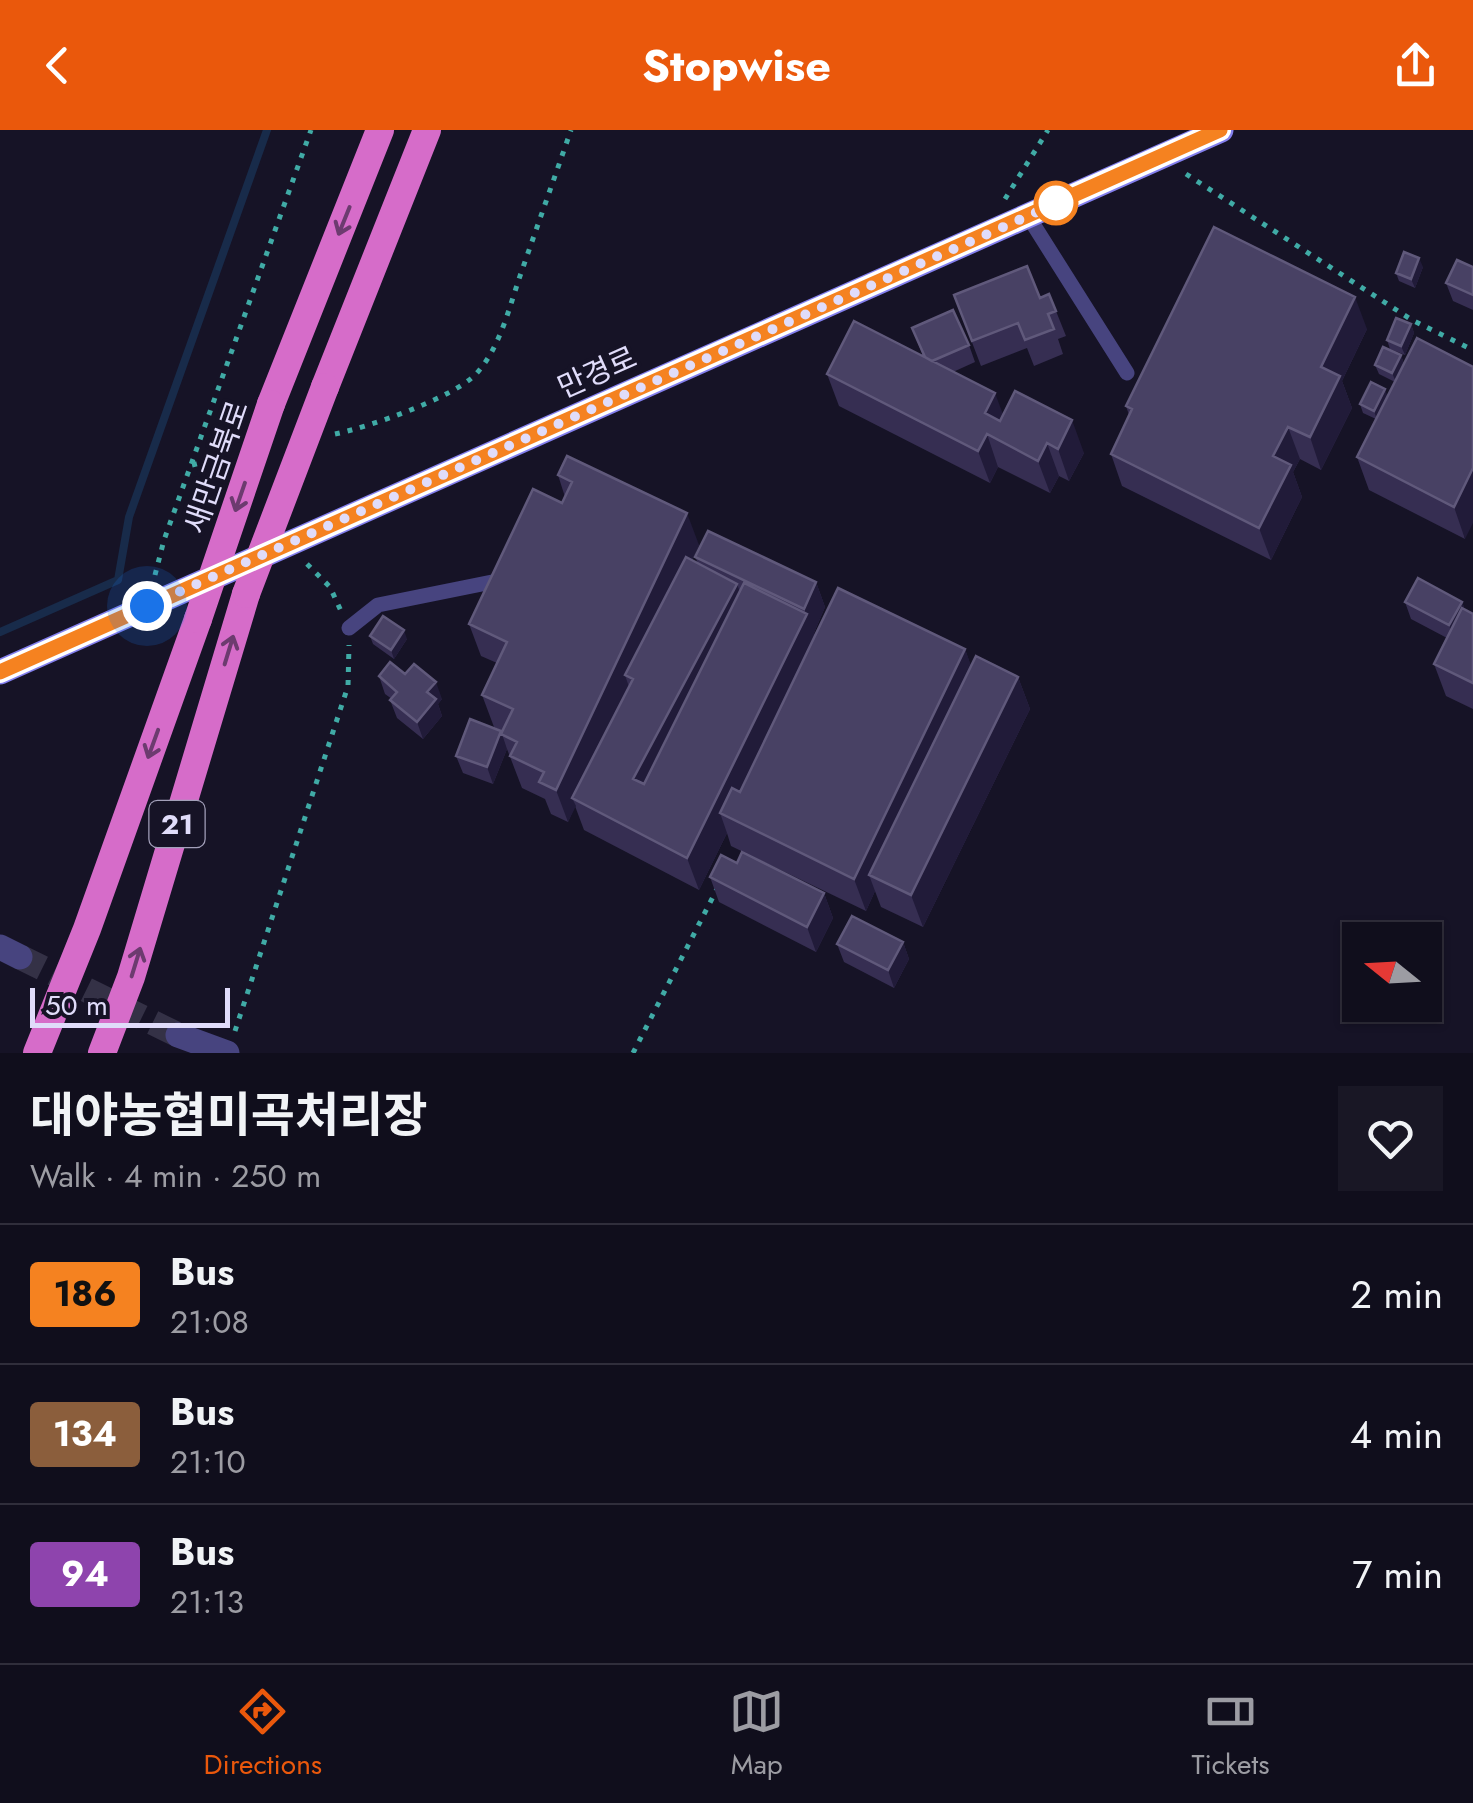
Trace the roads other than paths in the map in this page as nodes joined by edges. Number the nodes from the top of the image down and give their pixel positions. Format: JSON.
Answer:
{"nodes":[{"id":1,"x":380,"y":130,"type":"edge"},
{"id":2,"x":427,"y":130,"type":"edge"},
{"id":3,"x":1220,"y":130,"type":"edge"},
{"id":4,"x":1028,"y":216,"type":"junction"},
{"id":5,"x":1127,"y":373,"type":"dead end"},
{"id":6,"x":492,"y":582,"type":"edge"},
{"id":7,"x":349,"y":628,"type":"road end"},
{"id":8,"x":0,"y":672,"type":"edge"},
{"id":9,"x":178,"y":1035,"type":"tunnel mouth"},
{"id":10,"x":230,"y":1044,"type":"edge"},
{"id":11,"x":37,"y":1053,"type":"edge"},
{"id":12,"x":102,"y":1053,"type":"edge"}],
"edges":[{"from":1,"to":11,"type":"highway","name":"새만금북로","number":"21","one_way":true,"bridge":true},
{"from":12,"to":2,"type":"highway","number":"21","one_way":true,"bridge":true},
{"from":3,"to":4,"type":"main road","name":"만경로"},
{"from":4,"to":5,"type":"lane"},
{"from":4,"to":8,"type":"main road","name":"만경로"},
{"from":6,"to":7,"type":"lane"},
{"from":9,"to":10,"type":"street"}]}
